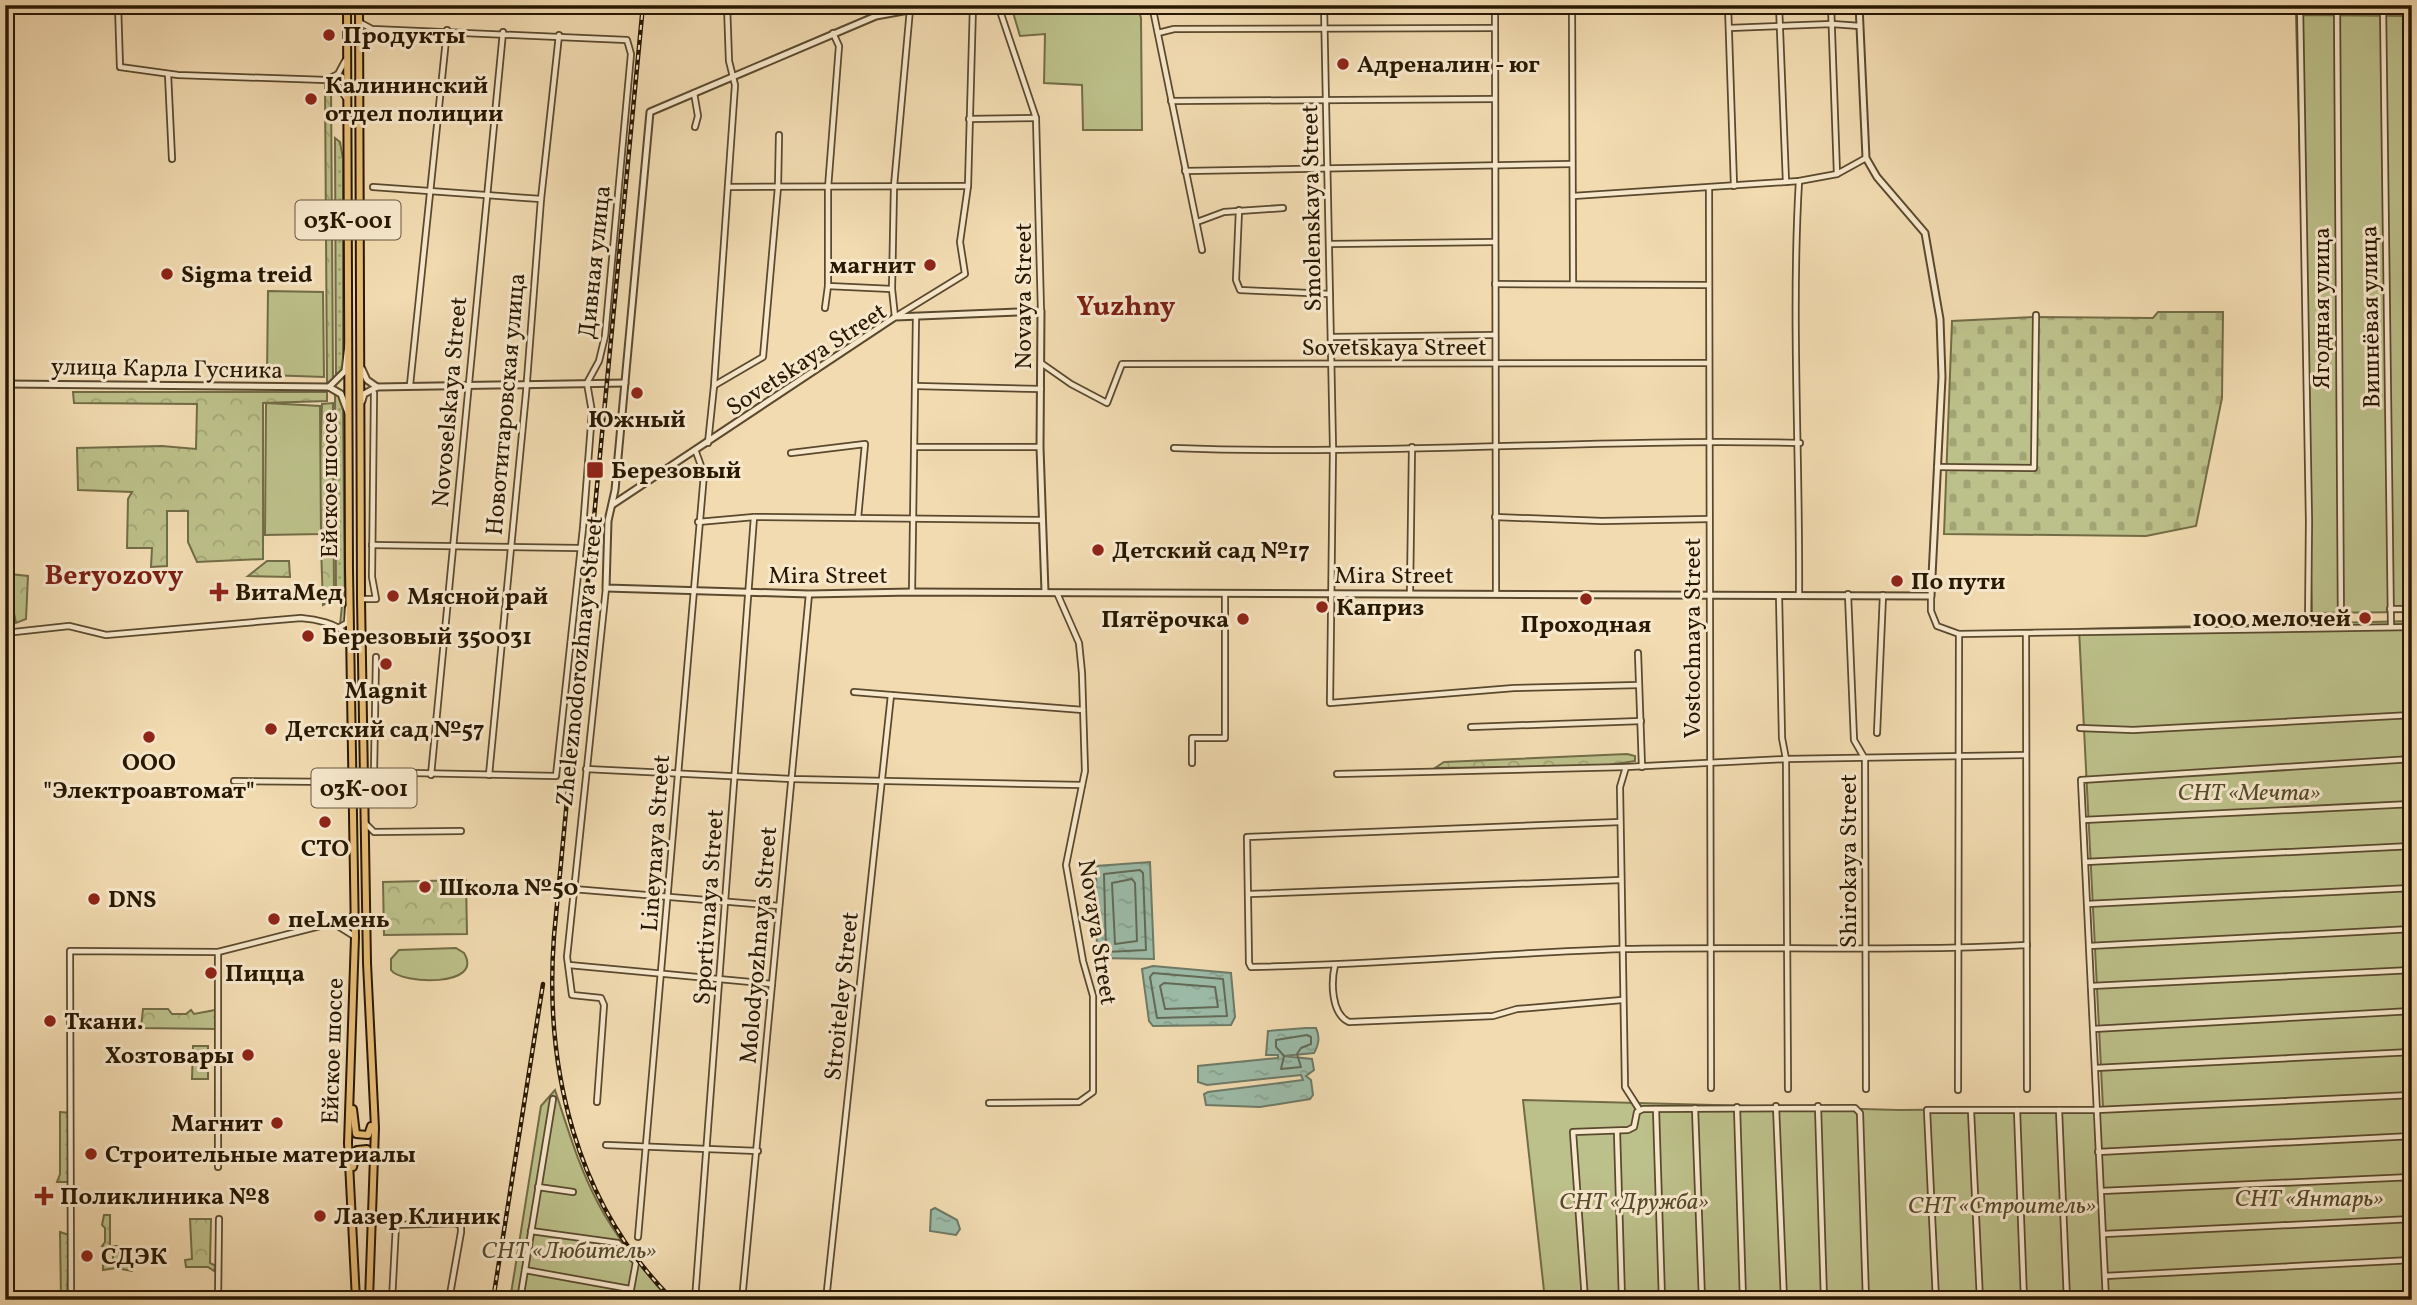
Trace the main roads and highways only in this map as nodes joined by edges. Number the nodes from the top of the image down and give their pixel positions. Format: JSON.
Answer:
{"nodes":[{"id":1,"x":348,"y":5,"type":"edge"},
{"id":2,"x":359,"y":5,"type":"edge"},
{"id":3,"x":373,"y":1077,"type":"junction"},
{"id":4,"x":351,"y":1080,"type":"junction"},
{"id":5,"x":374,"y":1160,"type":"junction"},
{"id":6,"x":350,"y":1186,"type":"junction"},
{"id":7,"x":356,"y":1299,"type":"edge"},
{"id":8,"x":369,"y":1300,"type":"edge"}],
"edges":[{"from":1,"to":4,"type":"main road","name":"Ейское шоссе","number":"03К-001"},
{"from":2,"to":3,"type":"main road","name":"Ейское шоссе","number":"03К-001"},
{"from":3,"to":4,"type":"main road","number":"03К-001"},
{"from":3,"to":5,"type":"main road","name":"Ейское шоссе","number":"03К-001"},
{"from":4,"to":6,"type":"main road","name":"Ейское шоссе","number":"03К-001"},
{"from":5,"to":6,"type":"main road","number":"03К-001"},
{"from":5,"to":8,"type":"main road","name":"Ейское шоссе","number":"03К-001"},
{"from":6,"to":7,"type":"main road","name":"Ейское шоссе","number":"03К-001"}]}
